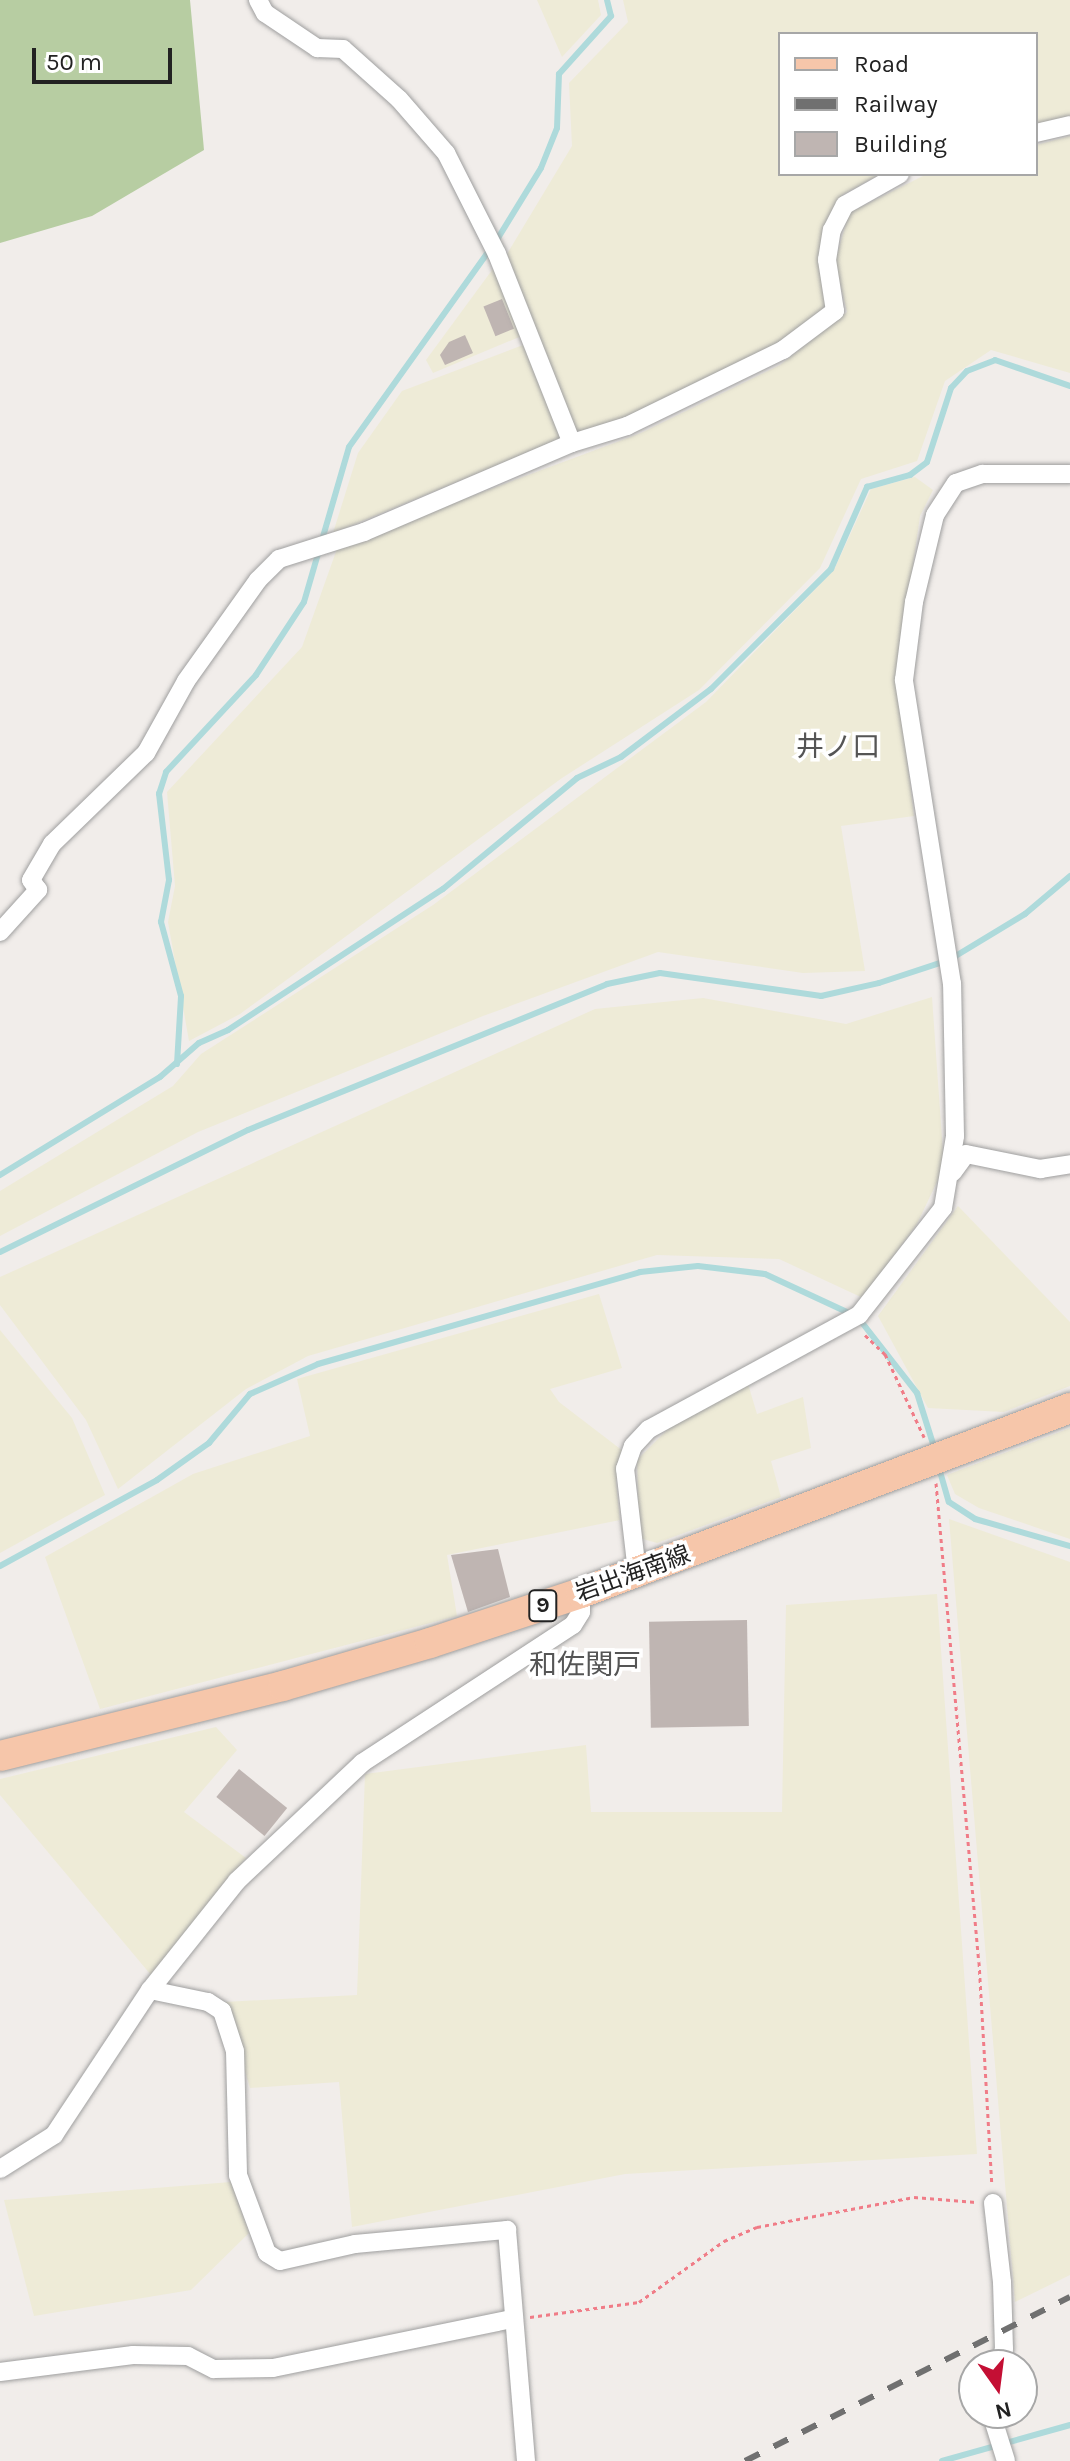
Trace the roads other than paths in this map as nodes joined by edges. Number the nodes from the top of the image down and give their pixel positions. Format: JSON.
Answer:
{"nodes":[{"id":1,"x":258,"y":0,"type":"edge"},
{"id":2,"x":1070,"y":125,"type":"edge"},
{"id":3,"x":1038,"y":133,"type":"edge"},
{"id":4,"x":896,"y":176,"type":"edge"},
{"id":5,"x":572,"y":443,"type":"junction"},
{"id":6,"x":1070,"y":474,"type":"edge"},
{"id":7,"x":0,"y":932,"type":"edge"},
{"id":8,"x":1070,"y":1164,"type":"edge"},
{"id":9,"x":952,"y":1174,"type":"junction"},
{"id":10,"x":1070,"y":1408,"type":"edge"},
{"id":11,"x":637,"y":1572,"type":"junction"},
{"id":12,"x":581,"y":1593,"type":"junction"},
{"id":13,"x":0,"y":1756,"type":"edge"},
{"id":14,"x":150,"y":1990,"type":"junction"},
{"id":15,"x":0,"y":2169,"type":"edge"},
{"id":16,"x":993,"y":2203,"type":"road end"},
{"id":17,"x":511,"y":2319,"type":"junction"},
{"id":18,"x":1004,"y":2349,"type":"edge"},
{"id":19,"x":0,"y":2372,"type":"edge"},
{"id":20,"x":996,"y":2429,"type":"edge"},
{"id":21,"x":1003,"y":2451,"type":"edge"},
{"id":22,"x":526,"y":2461,"type":"edge"}],
"edges":[{"from":1,"to":5,"type":"street"},
{"from":2,"to":3,"type":"street"},
{"from":4,"to":5,"type":"street"},
{"from":5,"to":7,"type":"street"},
{"from":6,"to":9,"type":"street"},
{"from":8,"to":9,"type":"street"},
{"from":9,"to":11,"type":"street"},
{"from":10,"to":11,"type":"main road","name":"岩出海南線","number":"9"},
{"from":11,"to":12,"type":"main road","name":"岩出海南線","number":"9"},
{"from":12,"to":13,"type":"main road","name":"岩出海南線","number":"9"},
{"from":12,"to":14,"type":"street"},
{"from":14,"to":15,"type":"street"},
{"from":14,"to":17,"type":"street"},
{"from":16,"to":18,"type":"street"},
{"from":17,"to":19,"type":"street"},
{"from":17,"to":22,"type":"street"},
{"from":20,"to":21,"type":"street"}]}
